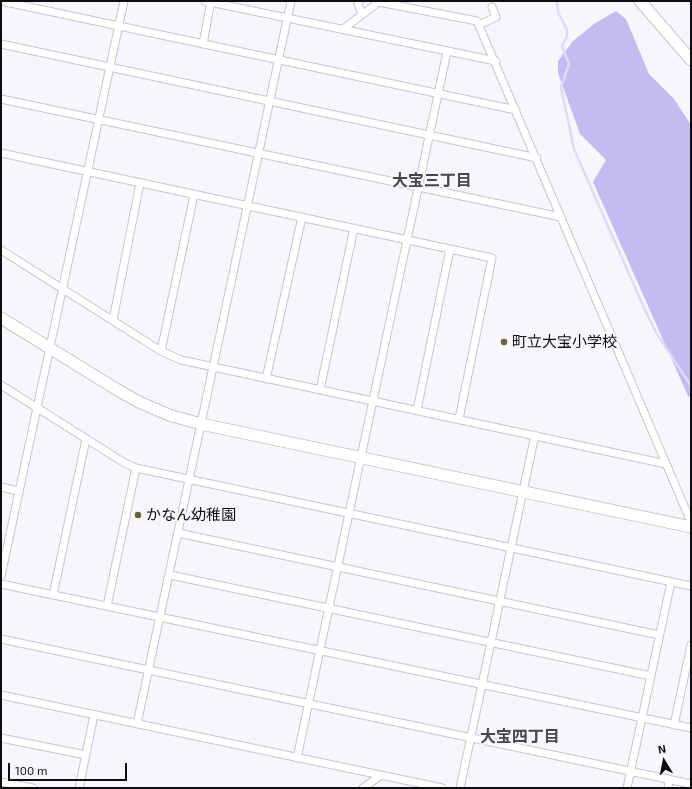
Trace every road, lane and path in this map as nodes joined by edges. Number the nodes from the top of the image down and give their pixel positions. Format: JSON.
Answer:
{"nodes":[{"id":1,"x":124,"y":1,"type":"edge"},
{"id":2,"x":209,"y":1,"type":"edge"},
{"id":3,"x":292,"y":1,"type":"edge"},
{"id":4,"x":357,"y":1,"type":"edge"},
{"id":5,"x":416,"y":1,"type":"edge"},
{"id":6,"x":640,"y":1,"type":"edge"},
{"id":7,"x":1,"y":2,"type":"edge"},
{"id":8,"x":392,"y":3,"type":"edge"},
{"id":9,"x":492,"y":7,"type":"dead end"},
{"id":10,"x":415,"y":9,"type":"junction"},
{"id":11,"x":362,"y":14,"type":"junction"},
{"id":12,"x":288,"y":18,"type":"junction"},
{"id":13,"x":479,"y":24,"type":"junction"},
{"id":14,"x":118,"y":26,"type":"junction"},
{"id":15,"x":343,"y":29,"type":"junction"},
{"id":16,"x":1,"y":44,"type":"edge"},
{"id":17,"x":202,"y":44,"type":"junction"},
{"id":18,"x":447,"y":52,"type":"junction"},
{"id":19,"x":279,"y":60,"type":"junction"},
{"id":20,"x":691,"y":60,"type":"edge"},
{"id":21,"x":496,"y":62,"type":"junction"},
{"id":22,"x":109,"y":68,"type":"junction"},
{"id":23,"x":438,"y":93,"type":"junction"},
{"id":24,"x":1,"y":99,"type":"edge"},
{"id":25,"x":270,"y":101,"type":"junction"},
{"id":26,"x":516,"y":110,"type":"junction"},
{"id":27,"x":98,"y":120,"type":"junction"},
{"id":28,"x":429,"y":135,"type":"junction"},
{"id":29,"x":1,"y":153,"type":"edge"},
{"id":30,"x":259,"y":154,"type":"junction"},
{"id":31,"x":536,"y":158,"type":"junction"},
{"id":32,"x":87,"y":172,"type":"junction"},
{"id":33,"x":140,"y":183,"type":"junction"},
{"id":34,"x":419,"y":187,"type":"junction"},
{"id":35,"x":194,"y":195,"type":"junction"},
{"id":36,"x":248,"y":206,"type":"junction"},
{"id":37,"x":302,"y":217,"type":"junction"},
{"id":38,"x":561,"y":217,"type":"junction"},
{"id":39,"x":354,"y":228,"type":"junction"},
{"id":40,"x":408,"y":239,"type":"junction"},
{"id":41,"x":450,"y":248,"type":"junction"},
{"id":42,"x":1,"y":250,"type":"edge"},
{"id":43,"x":62,"y":288,"type":"junction"},
{"id":44,"x":1,"y":318,"type":"edge"},
{"id":45,"x":113,"y":320,"type":"junction"},
{"id":46,"x":50,"y":349,"type":"junction"},
{"id":47,"x":161,"y":351,"type":"junction"},
{"id":48,"x":213,"y":368,"type":"junction"},
{"id":49,"x":266,"y":379,"type":"junction"},
{"id":50,"x":1,"y":386,"type":"edge"},
{"id":51,"x":320,"y":390,"type":"junction"},
{"id":52,"x":373,"y":401,"type":"junction"},
{"id":53,"x":36,"y":408,"type":"junction"},
{"id":54,"x":418,"y":410,"type":"junction"},
{"id":55,"x":459,"y":419,"type":"junction"},
{"id":56,"x":201,"y":424,"type":"junction"},
{"id":57,"x":535,"y":435,"type":"junction"},
{"id":58,"x":86,"y":439,"type":"junction"},
{"id":59,"x":361,"y":458,"type":"junction"},
{"id":60,"x":666,"y":464,"type":"junction"},
{"id":61,"x":136,"y":468,"type":"junction"},
{"id":62,"x":189,"y":480,"type":"junction"},
{"id":63,"x":1,"y":487,"type":"edge"},
{"id":64,"x":18,"y":491,"type":"junction"},
{"id":65,"x":522,"y":492,"type":"junction"},
{"id":66,"x":349,"y":513,"type":"junction"},
{"id":67,"x":691,"y":522,"type":"edge"},
{"id":68,"x":691,"y":527,"type":"edge"},
{"id":69,"x":178,"y":533,"type":"junction"},
{"id":70,"x":510,"y":548,"type":"junction"},
{"id":71,"x":338,"y":567,"type":"junction"},
{"id":72,"x":170,"y":575,"type":"junction"},
{"id":73,"x":1,"y":576,"type":"edge"},
{"id":74,"x":671,"y":582,"type":"junction"},
{"id":75,"x":1,"y":584,"type":"edge"},
{"id":76,"x":691,"y":586,"type":"edge"},
{"id":77,"x":53,"y":595,"type":"junction"},
{"id":78,"x":499,"y":601,"type":"junction"},
{"id":79,"x":107,"y":606,"type":"junction"},
{"id":80,"x":329,"y":608,"type":"junction"},
{"id":81,"x":160,"y":617,"type":"junction"},
{"id":82,"x":660,"y":635,"type":"junction"},
{"id":83,"x":1,"y":639,"type":"edge"},
{"id":84,"x":490,"y":643,"type":"junction"},
{"id":85,"x":691,"y":645,"type":"edge"},
{"id":86,"x":320,"y":651,"type":"junction"},
{"id":87,"x":149,"y":670,"type":"junction"},
{"id":88,"x":651,"y":676,"type":"junction"},
{"id":89,"x":481,"y":684,"type":"junction"},
{"id":90,"x":1,"y":695,"type":"edge"},
{"id":91,"x":309,"y":703,"type":"junction"},
{"id":92,"x":94,"y":715,"type":"junction"},
{"id":93,"x":642,"y":718,"type":"junction"},
{"id":94,"x":137,"y":724,"type":"junction"},
{"id":95,"x":674,"y":725,"type":"junction"},
{"id":96,"x":691,"y":728,"type":"edge"},
{"id":97,"x":1,"y":738,"type":"edge"},
{"id":98,"x":470,"y":738,"type":"junction"},
{"id":99,"x":86,"y":755,"type":"junction"},
{"id":100,"x":297,"y":758,"type":"junction"},
{"id":101,"x":631,"y":771,"type":"junction"},
{"id":102,"x":380,"y":776,"type":"junction"},
{"id":103,"x":669,"y":779,"type":"junction"},
{"id":104,"x":1,"y":782,"type":"edge"},
{"id":105,"x":691,"y":784,"type":"edge"},
{"id":106,"x":32,"y":788,"type":"edge"},
{"id":107,"x":79,"y":788,"type":"edge"},
{"id":108,"x":363,"y":788,"type":"edge"},
{"id":109,"x":442,"y":788,"type":"edge"},
{"id":110,"x":460,"y":788,"type":"edge"},
{"id":111,"x":627,"y":788,"type":"edge"},
{"id":112,"x":668,"y":788,"type":"edge"}],
"edges":[{"from":1,"to":14,"type":"street"},
{"from":2,"to":12,"type":"street"},
{"from":2,"to":17,"type":"street"},
{"from":3,"to":12,"type":"street"},
{"from":4,"to":11,"type":"street"},
{"from":5,"to":10,"type":"street"},
{"from":6,"to":20,"type":"street"},
{"from":7,"to":14,"type":"street"},
{"from":8,"to":10,"type":"street"},
{"from":8,"to":11,"type":"street"},
{"from":9,"to":13,"type":"street"},
{"from":10,"to":13,"type":"street"},
{"from":11,"to":15,"type":"street"},
{"from":12,"to":15,"type":"street"},
{"from":12,"to":19,"type":"street"},
{"from":13,"to":21,"type":"street"},
{"from":14,"to":17,"type":"street"},
{"from":14,"to":22,"type":"street"},
{"from":15,"to":18,"type":"street"},
{"from":16,"to":22,"type":"street"},
{"from":17,"to":19,"type":"street"},
{"from":18,"to":21,"type":"street"},
{"from":18,"to":23,"type":"street"},
{"from":19,"to":23,"type":"street"},
{"from":19,"to":25,"type":"street"},
{"from":21,"to":26,"type":"street"},
{"from":22,"to":25,"type":"street"},
{"from":22,"to":27,"type":"street"},
{"from":23,"to":26,"type":"street"},
{"from":23,"to":28,"type":"street"},
{"from":24,"to":27,"type":"street"},
{"from":25,"to":28,"type":"street"},
{"from":25,"to":30,"type":"street"},
{"from":26,"to":31,"type":"street"},
{"from":27,"to":30,"type":"street"},
{"from":27,"to":32,"type":"street"},
{"from":28,"to":31,"type":"street"},
{"from":28,"to":34,"type":"street"},
{"from":29,"to":32,"type":"street"},
{"from":30,"to":34,"type":"street"},
{"from":30,"to":36,"type":"street"},
{"from":31,"to":38,"type":"street"},
{"from":32,"to":33,"type":"street"},
{"from":32,"to":43,"type":"street"},
{"from":33,"to":35,"type":"street"},
{"from":33,"to":45,"type":"street"},
{"from":34,"to":38,"type":"street"},
{"from":34,"to":40,"type":"street"},
{"from":35,"to":36,"type":"street"},
{"from":35,"to":47,"type":"street"},
{"from":36,"to":37,"type":"street"},
{"from":36,"to":48,"type":"street"},
{"from":37,"to":39,"type":"street"},
{"from":37,"to":49,"type":"street"},
{"from":38,"to":60,"type":"street"},
{"from":39,"to":40,"type":"street"},
{"from":39,"to":51,"type":"street"},
{"from":40,"to":41,"type":"street"},
{"from":40,"to":52,"type":"street"},
{"from":41,"to":54,"type":"street"},
{"from":41,"to":55,"type":"street"},
{"from":42,"to":43,"type":"street"},
{"from":43,"to":45,"type":"street"},
{"from":43,"to":46,"type":"street"},
{"from":44,"to":46,"type":"street"},
{"from":45,"to":47,"type":"street"},
{"from":46,"to":53,"type":"street"},
{"from":46,"to":56,"type":"street"},
{"from":47,"to":48,"type":"street"},
{"from":48,"to":49,"type":"street"},
{"from":48,"to":56,"type":"street"},
{"from":49,"to":51,"type":"street"},
{"from":50,"to":53,"type":"street"},
{"from":51,"to":52,"type":"street"},
{"from":52,"to":54,"type":"street"},
{"from":52,"to":59,"type":"street"},
{"from":53,"to":58,"type":"street"},
{"from":53,"to":64,"type":"street"},
{"from":54,"to":55,"type":"street"},
{"from":55,"to":57,"type":"street"},
{"from":56,"to":59,"type":"street"},
{"from":56,"to":62,"type":"street"},
{"from":57,"to":60,"type":"street"},
{"from":57,"to":65,"type":"street"},
{"from":58,"to":61,"type":"street"},
{"from":58,"to":77,"type":"street"},
{"from":59,"to":65,"type":"street"},
{"from":59,"to":66,"type":"street"},
{"from":60,"to":67,"type":"street"},
{"from":61,"to":62,"type":"street"},
{"from":61,"to":79,"type":"street"},
{"from":62,"to":66,"type":"street"},
{"from":62,"to":69,"type":"street"},
{"from":63,"to":64,"type":"street"},
{"from":64,"to":73,"type":"street"},
{"from":65,"to":68,"type":"street"},
{"from":65,"to":70,"type":"street"},
{"from":66,"to":70,"type":"street"},
{"from":66,"to":71,"type":"street"},
{"from":69,"to":71,"type":"street"},
{"from":69,"to":72,"type":"street"},
{"from":70,"to":74,"type":"street"},
{"from":70,"to":78,"type":"street"},
{"from":71,"to":78,"type":"street"},
{"from":71,"to":80,"type":"street"},
{"from":72,"to":80,"type":"street"},
{"from":72,"to":81,"type":"street"},
{"from":74,"to":76,"type":"street"},
{"from":74,"to":82,"type":"street"},
{"from":75,"to":77,"type":"street"},
{"from":77,"to":79,"type":"street"},
{"from":78,"to":82,"type":"street"},
{"from":78,"to":84,"type":"street"},
{"from":79,"to":81,"type":"street"},
{"from":80,"to":84,"type":"street"},
{"from":80,"to":86,"type":"street"},
{"from":81,"to":86,"type":"street"},
{"from":81,"to":87,"type":"street"},
{"from":82,"to":88,"type":"street"},
{"from":83,"to":87,"type":"street"},
{"from":84,"to":88,"type":"street"},
{"from":84,"to":89,"type":"street"},
{"from":85,"to":95,"type":"street"},
{"from":86,"to":89,"type":"street"},
{"from":86,"to":91,"type":"street"},
{"from":87,"to":91,"type":"street"},
{"from":87,"to":94,"type":"street"},
{"from":88,"to":93,"type":"street"},
{"from":89,"to":93,"type":"street"},
{"from":89,"to":98,"type":"street"},
{"from":90,"to":92,"type":"street"},
{"from":91,"to":98,"type":"street"},
{"from":91,"to":100,"type":"street"},
{"from":92,"to":94,"type":"street"},
{"from":92,"to":99,"type":"street"},
{"from":93,"to":95,"type":"street"},
{"from":93,"to":101,"type":"street"},
{"from":94,"to":100,"type":"street"},
{"from":95,"to":96,"type":"street"},
{"from":97,"to":99,"type":"street"},
{"from":98,"to":101,"type":"street"},
{"from":98,"to":110,"type":"street"},
{"from":99,"to":107,"type":"street"},
{"from":100,"to":102,"type":"street"},
{"from":101,"to":103,"type":"street"},
{"from":101,"to":111,"type":"street"},
{"from":102,"to":108,"type":"street"},
{"from":102,"to":109,"type":"street"},
{"from":103,"to":105,"type":"street"},
{"from":103,"to":112,"type":"street"},
{"from":104,"to":106,"type":"street"}]}
